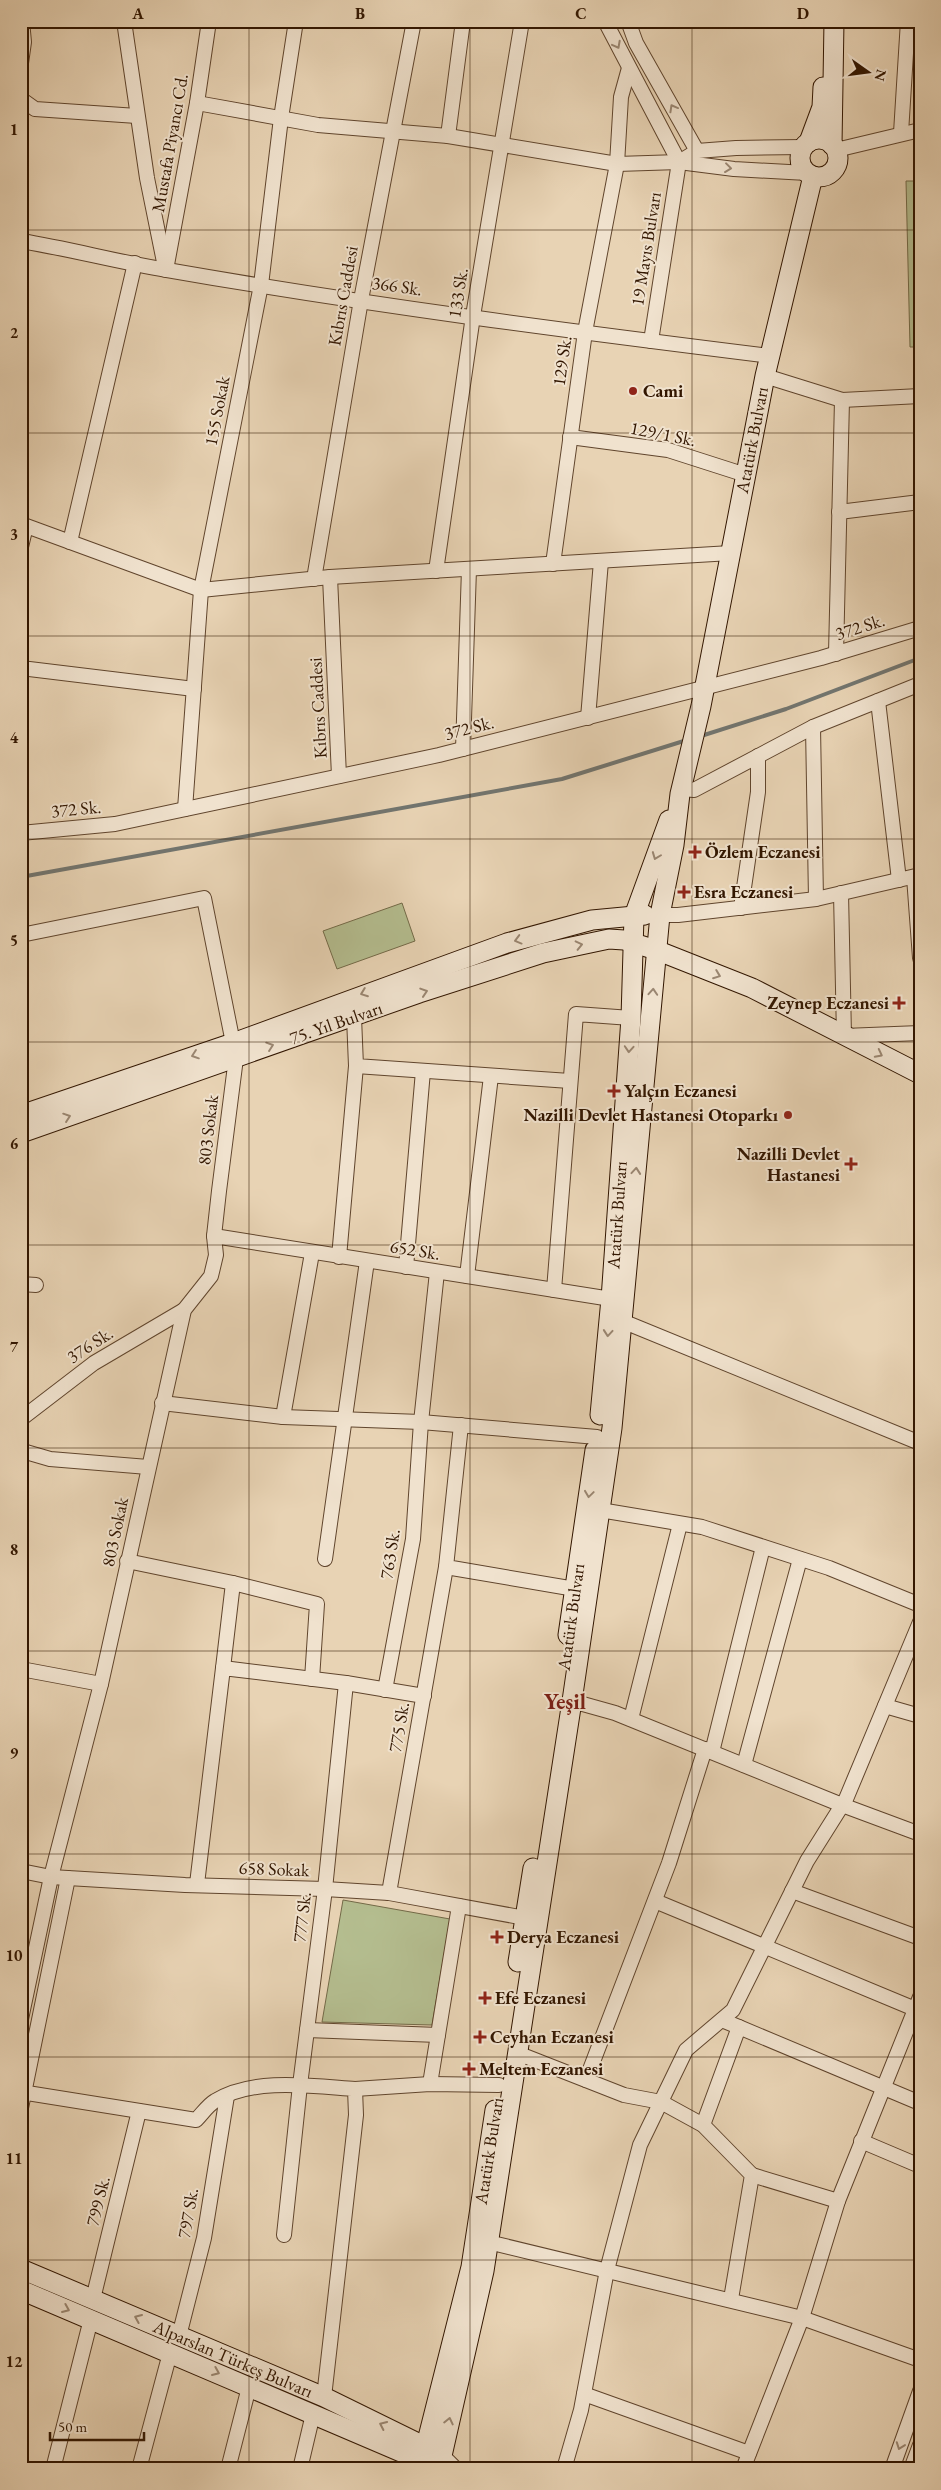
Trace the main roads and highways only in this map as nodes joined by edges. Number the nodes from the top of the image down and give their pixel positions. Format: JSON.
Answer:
{"nodes":[{"id":1,"x":829,"y":21,"type":"edge"},
{"id":2,"x":834,"y":21,"type":"edge"},
{"id":3,"x":806,"y":144,"type":"junction"},
{"id":4,"x":834,"y":147,"type":"junction"},
{"id":5,"x":810,"y":175,"type":"junction"},
{"id":6,"x":682,"y":789,"type":"junction"},
{"id":7,"x":660,"y":915,"type":"junction"},
{"id":8,"x":634,"y":916,"type":"junction"},
{"id":9,"x":631,"y":943,"type":"junction"},
{"id":10,"x":656,"y":950,"type":"junction"},
{"id":11,"x":234,"y":1050,"type":"junction"},
{"id":12,"x":920,"y":1074,"type":"edge"},
{"id":13,"x":21,"y":1115,"type":"edge"},
{"id":14,"x":21,"y":1133,"type":"edge"},
{"id":15,"x":489,"y":2194,"type":"junction"},
{"id":16,"x":21,"y":2269,"type":"edge"},
{"id":17,"x":477,"y":2269,"type":"junction"},
{"id":18,"x":21,"y":2290,"type":"edge"},
{"id":19,"x":433,"y":2462,"type":"edge"}],
"edges":[{"from":1,"to":3,"type":"main road"},
{"from":2,"to":4,"type":"main road"},
{"from":3,"to":4,"type":"main road"},
{"from":3,"to":5,"type":"main road"},
{"from":4,"to":5,"type":"main road"},
{"from":5,"to":6,"type":"main road","name":"Atatürk Bulvarı"},
{"from":6,"to":7,"type":"main road","name":"Atatürk Bulvarı"},
{"from":6,"to":8,"type":"main road","name":"Atatürk Bulvarı","one_way":true},
{"from":7,"to":8,"type":"main road","name":"75. Yıl Bulvarı"},
{"from":7,"to":10,"type":"main road","name":"Atatürk Bulvarı"},
{"from":8,"to":9,"type":"main road","name":"Atatürk Bulvarı"},
{"from":8,"to":11,"type":"main road","name":"75. Yıl Bulvarı","one_way":true},
{"from":9,"to":10,"type":"main road","name":"75. Yıl Bulvarı"},
{"from":11,"to":9,"type":"main road","name":"75. Yıl Bulvarı","one_way":true},
{"from":9,"to":15,"type":"main road","name":"Atatürk Bulvarı","one_way":true},
{"from":10,"to":12,"type":"main road","name":"75. Yıl Bulvarı","one_way":true},
{"from":15,"to":10,"type":"main road","name":"Atatürk Bulvarı","one_way":true},
{"from":11,"to":13,"type":"main road","name":"75. Yıl Bulvarı","one_way":true},
{"from":14,"to":11,"type":"main road","name":"75. Yıl Bulvarı","one_way":true},
{"from":15,"to":17,"type":"main road","name":"Atatürk Bulvarı"},
{"from":15,"to":17,"type":"main road","name":"Atatürk Bulvarı"},
{"from":19,"to":16,"type":"main road","name":"Alparslan Türkeş Bulvarı","one_way":true},
{"from":17,"to":19,"type":"main road","name":"Atatürk Bulvarı"},
{"from":18,"to":19,"type":"main road","name":"Alparslan Türkeş Bulvarı","one_way":true}]}
